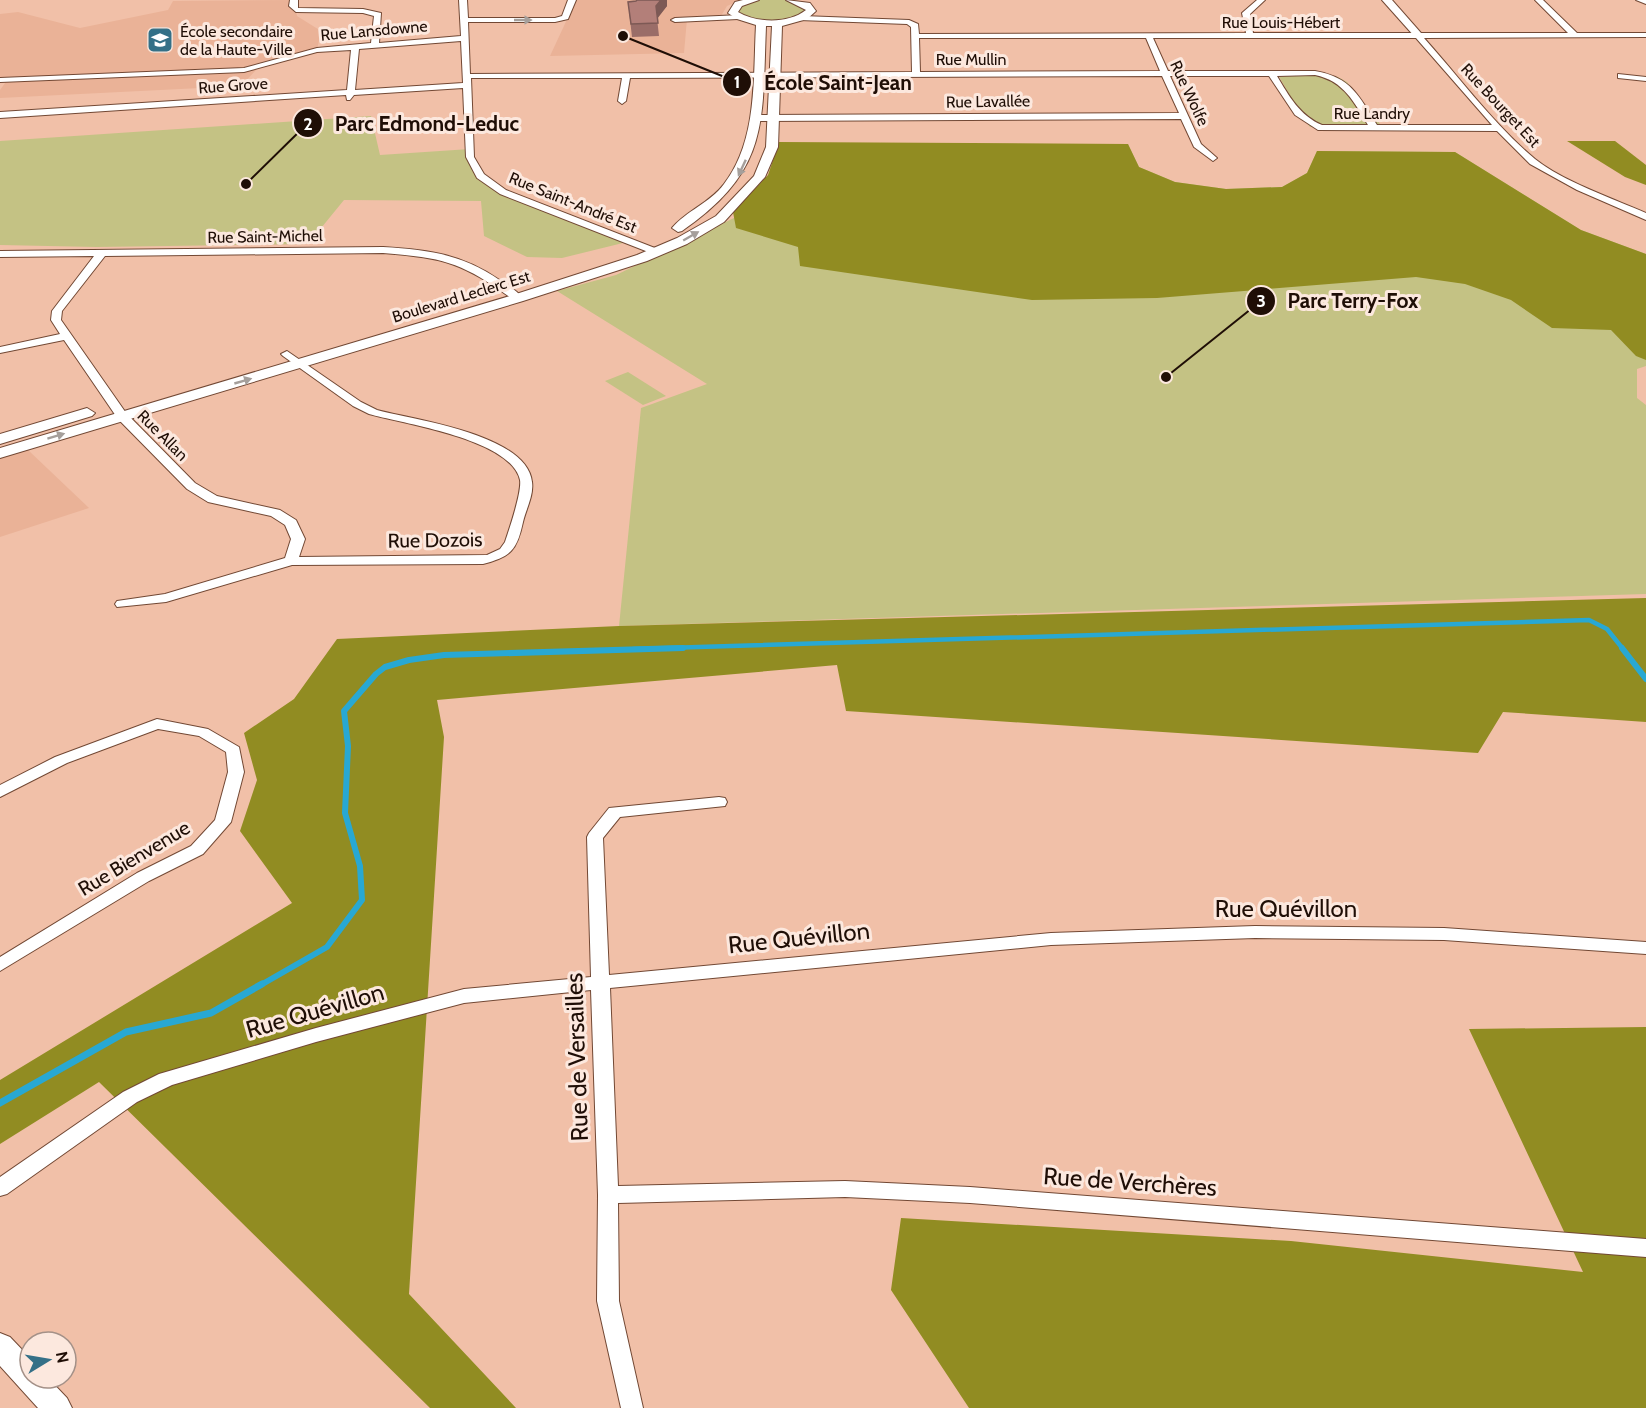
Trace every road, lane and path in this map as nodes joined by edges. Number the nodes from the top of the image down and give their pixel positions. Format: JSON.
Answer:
{"nodes":[{"id":1,"x":294,"y":0,"type":"edge"},
{"id":2,"x":463,"y":0,"type":"edge"},
{"id":3,"x":572,"y":0,"type":"edge"},
{"id":4,"x":754,"y":0,"type":"edge"},
{"id":5,"x":791,"y":0,"type":"edge"},
{"id":6,"x":1261,"y":0,"type":"edge"},
{"id":7,"x":1387,"y":0,"type":"edge"},
{"id":8,"x":1539,"y":0,"type":"edge"},
{"id":9,"x":1640,"y":0,"type":"edge"},
{"id":10,"x":1646,"y":2,"type":"edge"},
{"id":11,"x":738,"y":17,"type":"junction"},
{"id":12,"x":802,"y":18,"type":"junction"},
{"id":13,"x":465,"y":20,"type":"junction"},
{"id":14,"x":675,"y":20,"type":"dead end"},
{"id":15,"x":761,"y":22,"type":"junction"},
{"id":16,"x":777,"y":22,"type":"junction"},
{"id":17,"x":1573,"y":33,"type":"junction"},
{"id":18,"x":1148,"y":35,"type":"junction"},
{"id":19,"x":1250,"y":35,"type":"junction"},
{"id":20,"x":1418,"y":35,"type":"junction"},
{"id":21,"x":1645,"y":35,"type":"edge"},
{"id":22,"x":916,"y":36,"type":"junction"},
{"id":23,"x":465,"y":38,"type":"junction"},
{"id":24,"x":375,"y":44,"type":"junction"},
{"id":25,"x":355,"y":46,"type":"junction"},
{"id":26,"x":1163,"y":73,"type":"junction"},
{"id":27,"x":1272,"y":73,"type":"junction"},
{"id":28,"x":758,"y":74,"type":"junction"},
{"id":29,"x":775,"y":74,"type":"junction"},
{"id":30,"x":916,"y":74,"type":"junction"},
{"id":31,"x":626,"y":75,"type":"junction"},
{"id":32,"x":1621,"y":76,"type":"dead end"},
{"id":33,"x":1646,"y":79,"type":"edge"},
{"id":34,"x":0,"y":80,"type":"edge"},
{"id":35,"x":468,"y":84,"type":"junction"},
{"id":36,"x":350,"y":95,"type":"junction"},
{"id":37,"x":622,"y":101,"type":"dead end"},
{"id":38,"x":0,"y":116,"type":"edge"},
{"id":39,"x":1184,"y":116,"type":"junction"},
{"id":40,"x":755,"y":118,"type":"junction"},
{"id":41,"x":774,"y":118,"type":"junction"},
{"id":42,"x":0,"y":121,"type":"edge"},
{"id":43,"x":1374,"y":128,"type":"junction"},
{"id":44,"x":1499,"y":128,"type":"junction"},
{"id":45,"x":772,"y":147,"type":"junction"},
{"id":46,"x":751,"y":148,"type":"junction"},
{"id":47,"x":1213,"y":158,"type":"dead end"},
{"id":48,"x":1646,"y":217,"type":"edge"},
{"id":49,"x":641,"y":246,"type":"junction"},
{"id":50,"x":656,"y":252,"type":"junction"},
{"id":51,"x":0,"y":254,"type":"edge"},
{"id":52,"x":101,"y":254,"type":"junction"},
{"id":53,"x":513,"y":294,"type":"junction"},
{"id":54,"x":69,"y":336,"type":"junction"},
{"id":55,"x":0,"y":350,"type":"edge"},
{"id":56,"x":287,"y":354,"type":"junction"},
{"id":57,"x":300,"y":364,"type":"junction"},
{"id":58,"x":118,"y":410,"type":"junction"},
{"id":59,"x":0,"y":439,"type":"edge"},
{"id":60,"x":0,"y":453,"type":"edge"},
{"id":61,"x":291,"y":561,"type":"junction"},
{"id":62,"x":122,"y":604,"type":"dead end"},
{"id":63,"x":0,"y":792,"type":"edge"},
{"id":64,"x":719,"y":802,"type":"dead end"},
{"id":65,"x":1646,"y":948,"type":"edge"},
{"id":66,"x":0,"y":965,"type":"edge"},
{"id":67,"x":600,"y":983,"type":"junction"},
{"id":68,"x":0,"y":1188,"type":"edge"},
{"id":69,"x":608,"y":1195,"type":"junction"},
{"id":70,"x":1646,"y":1248,"type":"edge"},
{"id":71,"x":0,"y":1346,"type":"edge"},
{"id":72,"x":57,"y":1408,"type":"edge"},
{"id":73,"x":632,"y":1408,"type":"edge"}],
"edges":[{"from":1,"to":24,"type":"street"},
{"from":2,"to":13,"type":"street","name":"Rue Saint-André Est"},
{"from":13,"to":3,"type":"street","one_way":true},
{"from":4,"to":11,"type":"street"},
{"from":5,"to":12,"type":"street"},
{"from":6,"to":19,"type":"street"},
{"from":7,"to":20,"type":"street","name":"Rue Bourget Est"},
{"from":8,"to":17,"type":"street"},
{"from":9,"to":10,"type":"street"},
{"from":11,"to":14,"type":"street"},
{"from":11,"to":15,"type":"street"},
{"from":12,"to":16,"type":"street"},
{"from":12,"to":22,"type":"street"},
{"from":13,"to":23,"type":"street","name":"Rue Saint-André Est"},
{"from":15,"to":16,"type":"street"},
{"from":15,"to":28,"type":"street","name":"Boulevard Leclerc Est"},
{"from":16,"to":29,"type":"street","name":"Boulevard Leclerc Est"},
{"from":17,"to":20,"type":"street","name":"Rue Louis-Hébert"},
{"from":17,"to":21,"type":"street","name":"Rue Louis-Hébert"},
{"from":18,"to":19,"type":"street","name":"Rue Louis-Hébert"},
{"from":18,"to":22,"type":"street","name":"Rue Louis-Hébert"},
{"from":18,"to":26,"type":"street","name":"Rue Wolfe"},
{"from":19,"to":20,"type":"street","name":"Rue Louis-Hébert"},
{"from":20,"to":44,"type":"street","name":"Rue Bourget Est"},
{"from":22,"to":30,"type":"street"},
{"from":23,"to":24,"type":"street","name":"Rue Lansdowne"},
{"from":23,"to":35,"type":"street","name":"Rue Saint-André Est"},
{"from":24,"to":25,"type":"street","name":"Rue Lansdowne"},
{"from":25,"to":34,"type":"street","name":"Rue Lansdowne"},
{"from":25,"to":36,"type":"street"},
{"from":26,"to":27,"type":"street","name":"Rue Mullin"},
{"from":26,"to":30,"type":"street","name":"Rue Mullin"},
{"from":26,"to":39,"type":"street","name":"Rue Wolfe"},
{"from":27,"to":43,"type":"street","name":"Rue Mullin"},
{"from":27,"to":43,"type":"street","name":"Rue Landry"},
{"from":28,"to":29,"type":"street","name":"Rue Mullin"},
{"from":28,"to":31,"type":"street","name":"Rue Mullin"},
{"from":28,"to":40,"type":"street","name":"Boulevard Leclerc Est"},
{"from":29,"to":30,"type":"street","name":"Rue Mullin"},
{"from":29,"to":41,"type":"street","name":"Boulevard Leclerc Est"},
{"from":31,"to":35,"type":"street","name":"Rue Mullin"},
{"from":31,"to":37,"type":"street"},
{"from":32,"to":33,"type":"street"},
{"from":35,"to":36,"type":"street","name":"Rue Grove"},
{"from":35,"to":49,"type":"street","name":"Rue Saint-André Est"},
{"from":36,"to":38,"type":"street","name":"Rue Grove"},
{"from":36,"to":42,"type":"street","name":"Rue Grove"},
{"from":39,"to":41,"type":"street","name":"Rue Lavallée"},
{"from":39,"to":47,"type":"street","name":"Rue Wolfe"},
{"from":40,"to":41,"type":"street","name":"Rue Lavallée"},
{"from":40,"to":46,"type":"street","name":"Boulevard Leclerc Est"},
{"from":41,"to":45,"type":"street","name":"Boulevard Leclerc Est"},
{"from":43,"to":44,"type":"street","name":"Rue Landry"},
{"from":44,"to":48,"type":"street","name":"Rue Bourget Est"},
{"from":45,"to":46,"type":"street"},
{"from":50,"to":45,"type":"street","name":"Boulevard Leclerc Est","one_way":true},
{"from":46,"to":49,"type":"street","name":"Boulevard Leclerc Est","one_way":true},
{"from":49,"to":50,"type":"street","name":"Rue Saint-André Est"},
{"from":49,"to":53,"type":"street","name":"Boulevard Leclerc Est"},
{"from":50,"to":53,"type":"street","name":"Boulevard Leclerc Est"},
{"from":51,"to":52,"type":"street","name":"Rue Saint-Michel"},
{"from":52,"to":53,"type":"street","name":"Rue Saint-Michel"},
{"from":52,"to":54,"type":"street","name":"Rue Allan"},
{"from":53,"to":56,"type":"street","name":"Boulevard Leclerc Est"},
{"from":53,"to":57,"type":"street","name":"Boulevard Leclerc Est"},
{"from":54,"to":55,"type":"street"},
{"from":54,"to":58,"type":"street","name":"Rue Allan"},
{"from":56,"to":57,"type":"street","name":"Rue Dozois"},
{"from":56,"to":58,"type":"street","name":"Boulevard Leclerc Est"},
{"from":58,"to":57,"type":"street","name":"Boulevard Leclerc Est","one_way":true},
{"from":57,"to":61,"type":"street","name":"Rue Dozois"},
{"from":58,"to":59,"type":"street","name":"Boulevard Leclerc Est"},
{"from":60,"to":58,"type":"street","name":"Boulevard Leclerc Est","one_way":true},
{"from":58,"to":61,"type":"street","name":"Rue Allan"},
{"from":61,"to":62,"type":"street","name":"Rue Dozois"},
{"from":63,"to":66,"type":"street","name":"Rue Bienvenue"},
{"from":64,"to":67,"type":"street","name":"Rue de Versailles"},
{"from":65,"to":67,"type":"street","name":"Rue Quévillon"},
{"from":67,"to":68,"type":"street","name":"Rue Quévillon"},
{"from":67,"to":69,"type":"street","name":"Rue de Versailles"},
{"from":69,"to":70,"type":"street","name":"Rue de Verchères"},
{"from":69,"to":73,"type":"street","name":"Rue de Versailles"},
{"from":71,"to":72,"type":"street"}]}
